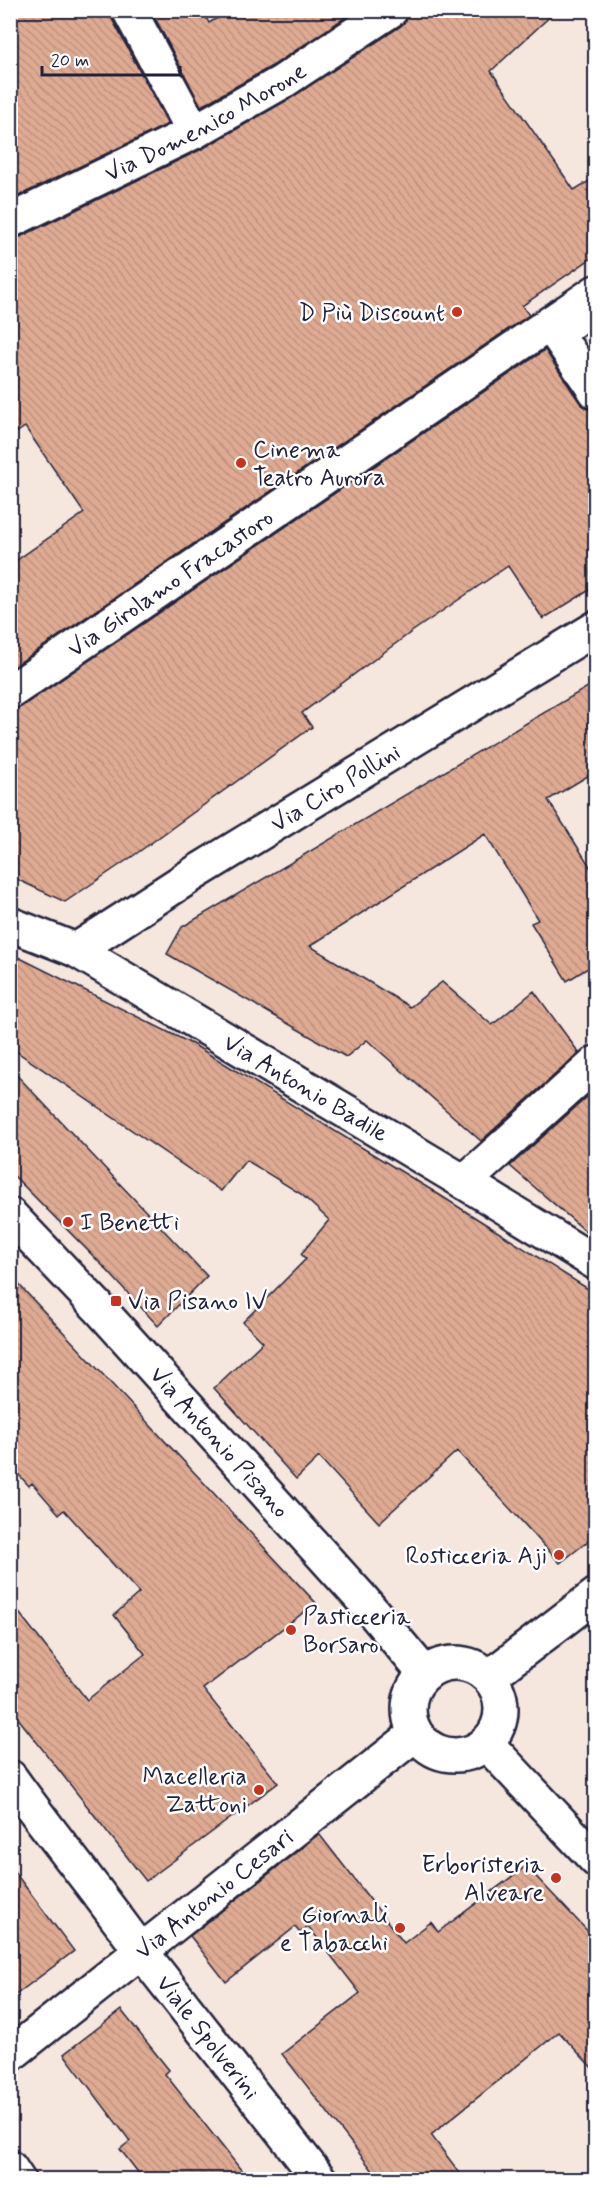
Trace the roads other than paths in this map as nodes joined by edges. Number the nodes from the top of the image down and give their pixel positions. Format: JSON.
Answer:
{"nodes":[{"id":1,"x":129,"y":10,"type":"edge"},
{"id":2,"x":392,"y":10,"type":"edge"},
{"id":3,"x":194,"y":132,"type":"junction"},
{"id":4,"x":10,"y":221,"type":"edge"},
{"id":5,"x":596,"y":292,"type":"edge"},
{"id":6,"x":596,"y":306,"type":"edge"},
{"id":7,"x":596,"y":392,"type":"edge"},
{"id":8,"x":596,"y":628,"type":"edge"},
{"id":9,"x":10,"y":692,"type":"edge"},
{"id":10,"x":10,"y":924,"type":"edge"},
{"id":11,"x":76,"y":950,"type":"junction"},
{"id":12,"x":596,"y":1063,"type":"edge"},
{"id":13,"x":464,"y":1182,"type":"junction"},
{"id":14,"x":10,"y":1215,"type":"edge"},
{"id":15,"x":596,"y":1263,"type":"edge"},
{"id":16,"x":596,"y":1595,"type":"edge"},
{"id":17,"x":425,"y":1674,"type":"junction"},
{"id":18,"x":489,"y":1677,"type":"junction"},
{"id":19,"x":414,"y":1731,"type":"junction"},
{"id":20,"x":487,"y":1744,"type":"junction"},
{"id":21,"x":10,"y":1777,"type":"edge"},
{"id":22,"x":596,"y":1860,"type":"edge"},
{"id":23,"x":140,"y":1950,"type":"junction"},
{"id":24,"x":10,"y":2055,"type":"edge"},
{"id":25,"x":10,"y":2168,"type":"edge"},
{"id":26,"x":18,"y":2180,"type":"edge"},
{"id":27,"x":320,"y":2180,"type":"edge"}],
"edges":[{"from":1,"to":3,"type":"street"},
{"from":2,"to":3,"type":"street","name":"Via Domenico Morone"},
{"from":3,"to":4,"type":"street","name":"Via Domenico Morone"},
{"from":5,"to":9,"type":"street","name":"Via Girolamo Fracastoro"},
{"from":6,"to":7,"type":"street"},
{"from":8,"to":11,"type":"street","name":"Via Ciro Pollini"},
{"from":10,"to":11,"type":"street","name":"Via Antonio Badile"},
{"from":11,"to":13,"type":"street","name":"Via Antonio Badile"},
{"from":12,"to":13,"type":"street"},
{"from":13,"to":15,"type":"street","name":"Via Antonio Badile"},
{"from":14,"to":17,"type":"street","name":"Via Antonio Pisano"},
{"from":16,"to":18,"type":"street"},
{"from":17,"to":18,"type":"street"},
{"from":17,"to":19,"type":"street"},
{"from":18,"to":20,"type":"street"},
{"from":19,"to":20,"type":"street"},
{"from":19,"to":23,"type":"street","name":"Via Antonio Cesari"},
{"from":20,"to":22,"type":"street"},
{"from":21,"to":23,"type":"street","name":"Viale Spolverini"},
{"from":23,"to":24,"type":"street","name":"Via Antonio Cesari"},
{"from":23,"to":27,"type":"street","name":"Viale Spolverini"},
{"from":25,"to":26,"type":"street"}]}
